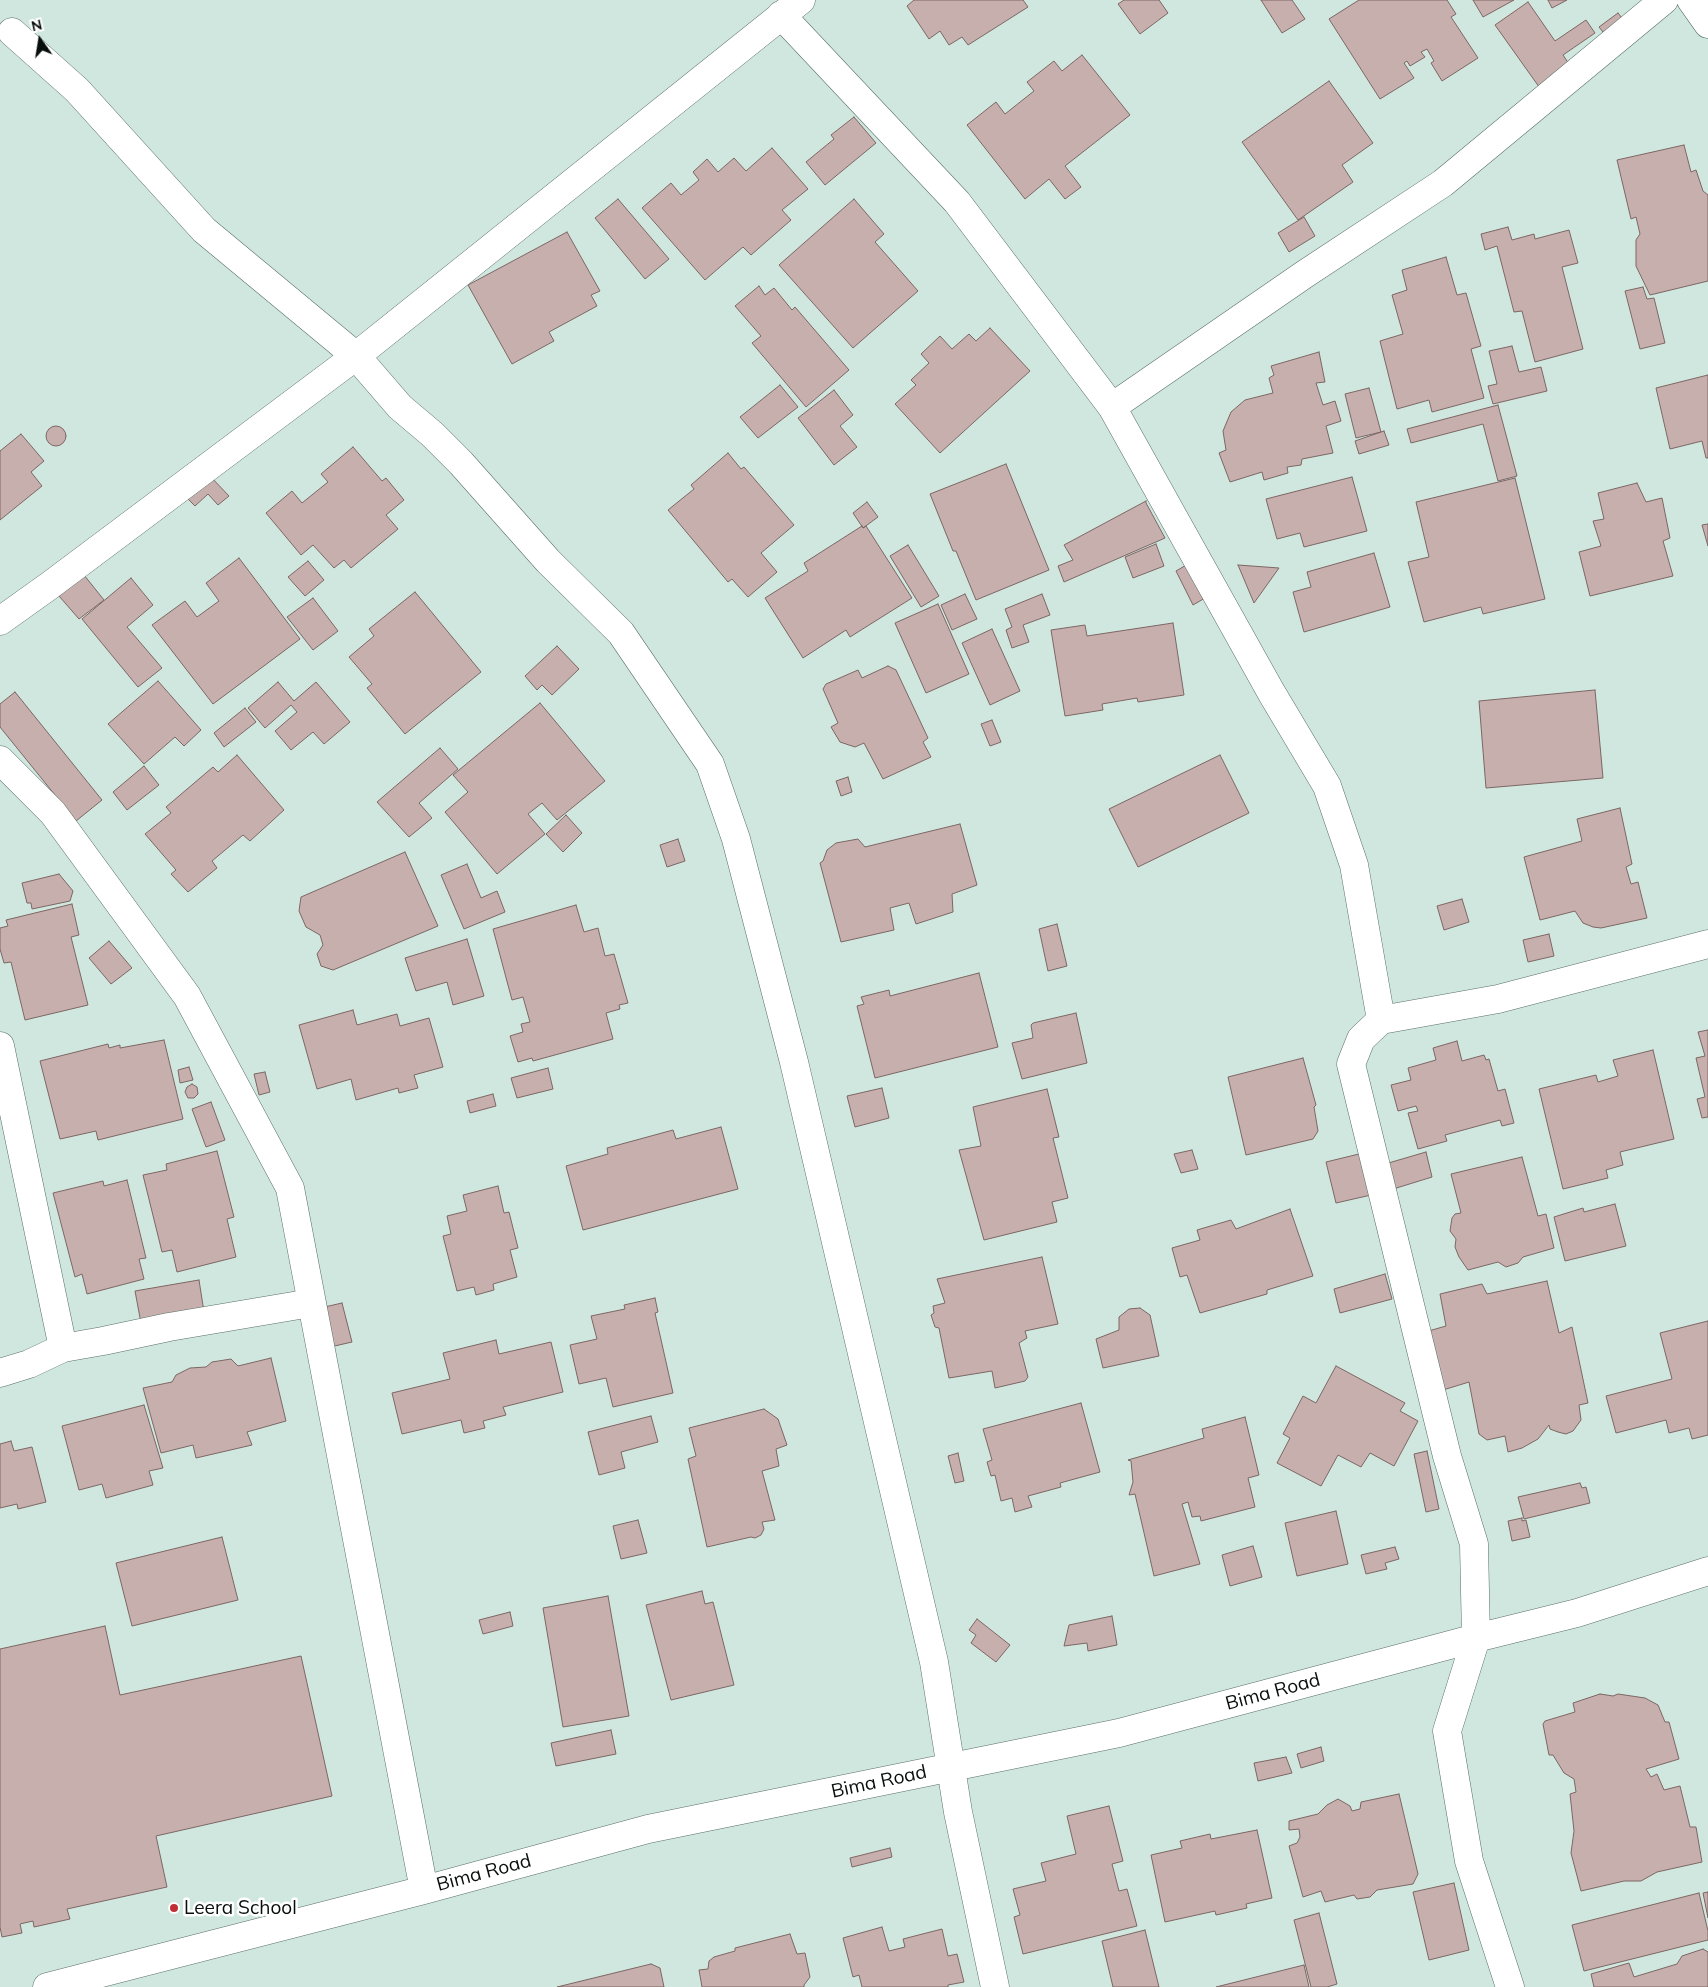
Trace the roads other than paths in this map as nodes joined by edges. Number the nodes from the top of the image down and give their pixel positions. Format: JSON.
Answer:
{"nodes":[{"id":1,"x":1664,"y":0,"type":"edge"},
{"id":2,"x":1691,"y":0,"type":"edge"},
{"id":3,"x":791,"y":8,"type":"edge"},
{"id":4,"x":1708,"y":24,"type":"edge"},
{"id":5,"x":12,"y":32,"type":"dead end"},
{"id":6,"x":356,"y":356,"type":"junction"},
{"id":7,"x":1112,"y":407,"type":"junction"},
{"id":8,"x":0,"y":621,"type":"edge"},
{"id":9,"x":0,"y":760,"type":"edge"},
{"id":10,"x":1708,"y":944,"type":"edge"},
{"id":11,"x":1381,"y":1020,"type":"junction"},
{"id":12,"x":0,"y":1046,"type":"edge"},
{"id":13,"x":311,"y":1303,"type":"junction"},
{"id":14,"x":63,"y":1348,"type":"junction"},
{"id":15,"x":0,"y":1373,"type":"edge"},
{"id":16,"x":1708,"y":1571,"type":"edge"},
{"id":17,"x":1476,"y":1638,"type":"junction"},
{"id":18,"x":950,"y":1767,"type":"junction"},
{"id":19,"x":424,"y":1890,"type":"junction"},
{"id":20,"x":48,"y":1987,"type":"edge"},
{"id":21,"x":995,"y":1987,"type":"edge"},
{"id":22,"x":1510,"y":1987,"type":"edge"}],
"edges":[{"from":1,"to":7,"type":"street"},
{"from":2,"to":4,"type":"street"},
{"from":3,"to":6,"type":"street"},
{"from":3,"to":7,"type":"street"},
{"from":5,"to":6,"type":"street"},
{"from":6,"to":8,"type":"street"},
{"from":6,"to":18,"type":"street"},
{"from":7,"to":11,"type":"street"},
{"from":9,"to":13,"type":"street"},
{"from":10,"to":11,"type":"street"},
{"from":11,"to":17,"type":"street"},
{"from":12,"to":14,"type":"street"},
{"from":13,"to":14,"type":"street"},
{"from":13,"to":19,"type":"street"},
{"from":14,"to":15,"type":"street"},
{"from":16,"to":17,"type":"street","name":"Bima Road"},
{"from":17,"to":18,"type":"street","name":"Bima Road"},
{"from":17,"to":22,"type":"street"},
{"from":18,"to":19,"type":"street","name":"Bima Road"},
{"from":18,"to":21,"type":"street"},
{"from":19,"to":20,"type":"street","name":"Bima Road"}]}
